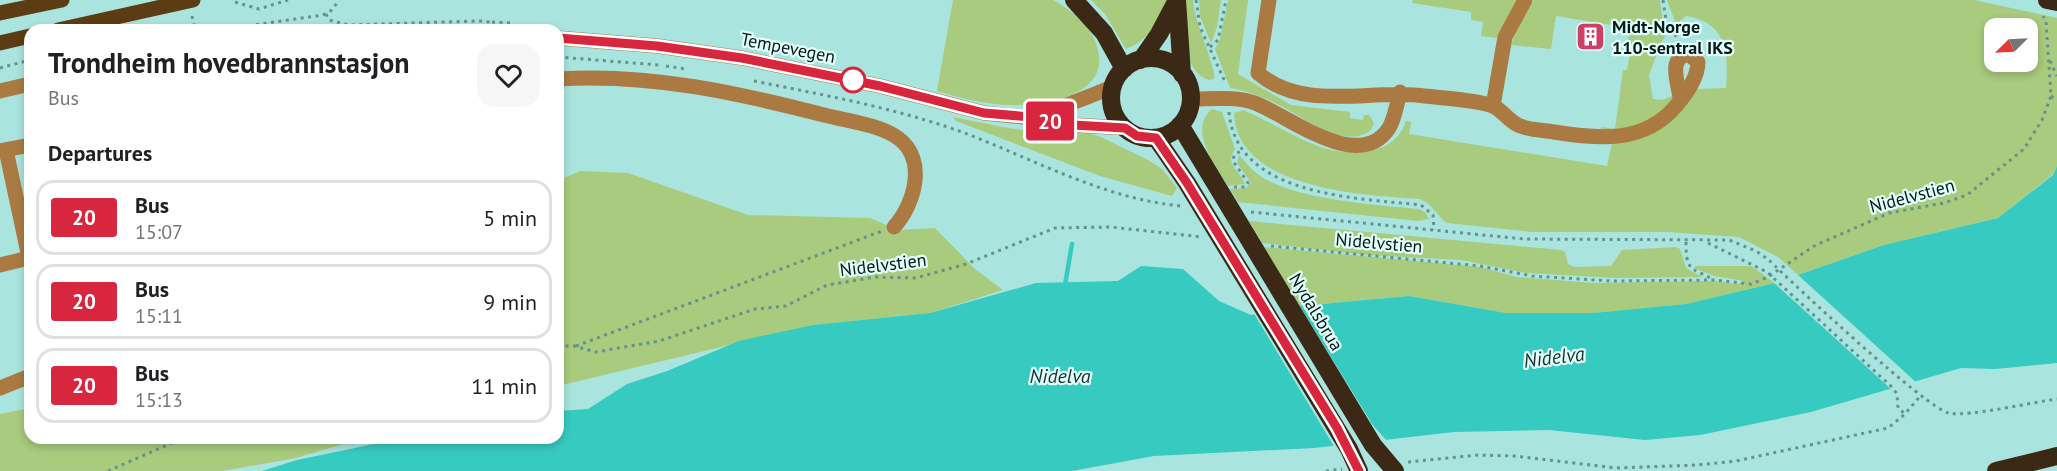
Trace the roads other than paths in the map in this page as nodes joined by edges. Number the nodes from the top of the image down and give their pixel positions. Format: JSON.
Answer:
{"nodes":[{"id":1,"x":62,"y":0,"type":"edge"},
{"id":2,"x":193,"y":0,"type":"edge"},
{"id":3,"x":1074,"y":0,"type":"edge"},
{"id":4,"x":1177,"y":0,"type":"edge"},
{"id":5,"x":1269,"y":0,"type":"edge"},
{"id":6,"x":1525,"y":0,"type":"edge"},
{"id":7,"x":2057,"y":2,"type":"edge"},
{"id":8,"x":2043,"y":4,"type":"edge"},
{"id":9,"x":0,"y":13,"type":"edge"},
{"id":10,"x":85,"y":24,"type":"edge"},
{"id":11,"x":24,"y":37,"type":"edge"},
{"id":12,"x":564,"y":38,"type":"edge"},
{"id":13,"x":0,"y":43,"type":"edge"},
{"id":14,"x":1684,"y":54,"type":"road end"},
{"id":15,"x":1141,"y":60,"type":"junction"},
{"id":16,"x":1124,"y":69,"type":"junction"},
{"id":17,"x":1182,"y":74,"type":"junction"},
{"id":18,"x":564,"y":79,"type":"edge"},
{"id":19,"x":24,"y":85,"type":"edge"},
{"id":20,"x":1113,"y":86,"type":"junction"},
{"id":21,"x":0,"y":91,"type":"edge"},
{"id":22,"x":1400,"y":92,"type":"junction"},
{"id":23,"x":1191,"y":99,"type":"junction"},
{"id":24,"x":1493,"y":105,"type":"junction"},
{"id":25,"x":1043,"y":118,"type":"junction"},
{"id":26,"x":1180,"y":125,"type":"junction"},
{"id":27,"x":1125,"y":128,"type":"junction"},
{"id":28,"x":1156,"y":138,"type":"junction"},
{"id":29,"x":24,"y":146,"type":"edge"},
{"id":30,"x":3,"y":151,"type":"edge"},
{"id":31,"x":894,"y":227,"type":"road end"},
{"id":32,"x":24,"y":236,"type":"edge"},
{"id":33,"x":24,"y":261,"type":"edge"},
{"id":34,"x":0,"y":265,"type":"edge"},
{"id":35,"x":24,"y":378,"type":"edge"},
{"id":36,"x":0,"y":388,"type":"edge"},
{"id":37,"x":2057,"y":456,"type":"edge"},
{"id":38,"x":1398,"y":467,"type":"edge"},
{"id":39,"x":1353,"y":470,"type":"edge"},
{"id":40,"x":1996,"y":471,"type":"edge"}],
"edges":[{"from":1,"to":9,"type":"main road"},
{"from":2,"to":10,"type":"main road"},
{"from":3,"to":16,"type":"highway"},
{"from":4,"to":15,"type":"highway"},
{"from":4,"to":17,"type":"highway"},
{"from":5,"to":22,"type":"street"},
{"from":6,"to":24,"type":"street"},
{"from":7,"to":8,"type":"highway"},
{"from":11,"to":13,"type":"main road"},
{"from":12,"to":25,"type":"street","name":"Tempevegen"},
{"from":14,"to":24,"type":"street"},
{"from":15,"to":16,"type":"highway"},
{"from":15,"to":17,"type":"highway"},
{"from":16,"to":20,"type":"highway"},
{"from":17,"to":23,"type":"highway"},
{"from":18,"to":31,"type":"street"},
{"from":19,"to":21,"type":"street"},
{"from":20,"to":25,"type":"street"},
{"from":20,"to":27,"type":"highway"},
{"from":22,"to":23,"type":"street"},
{"from":22,"to":24,"type":"street"},
{"from":23,"to":26,"type":"highway"},
{"from":25,"to":27,"type":"street","name":"Tempevegen"},
{"from":26,"to":28,"type":"highway"},
{"from":26,"to":38,"type":"highway","name":"Nydalsbrua"},
{"from":27,"to":28,"type":"highway"},
{"from":28,"to":39,"type":"highway"},
{"from":29,"to":30,"type":"street"},
{"from":30,"to":32,"type":"street"},
{"from":33,"to":34,"type":"street"},
{"from":35,"to":36,"type":"street"},
{"from":37,"to":40,"type":"highway"}]}
